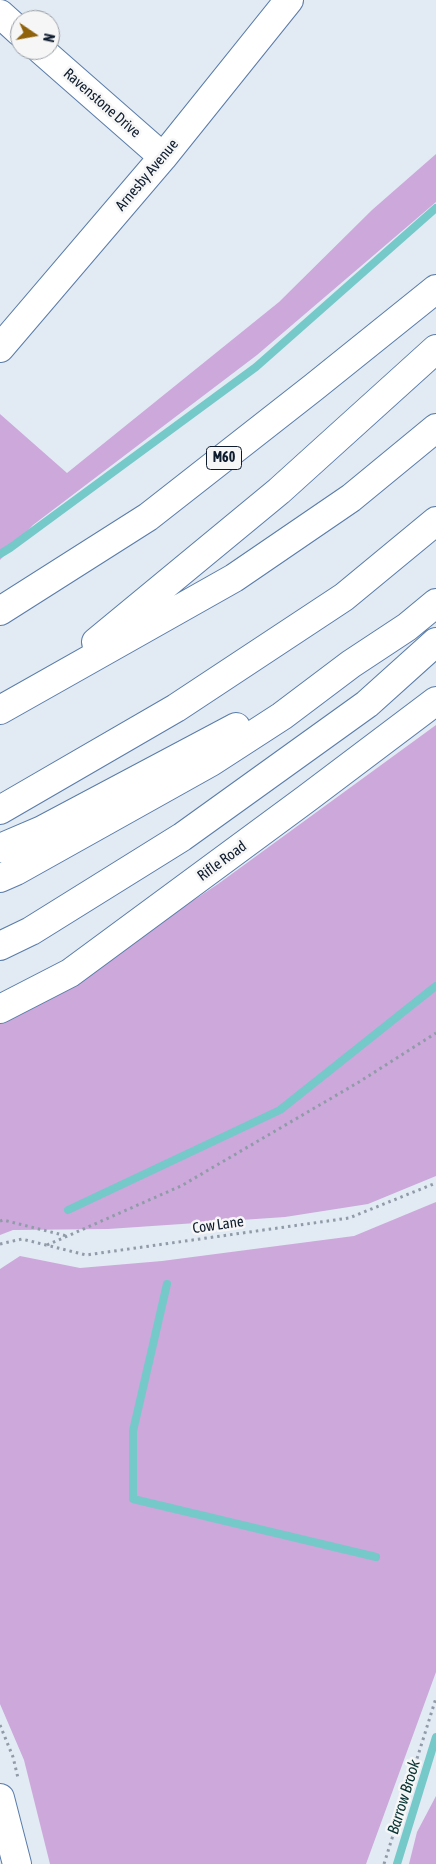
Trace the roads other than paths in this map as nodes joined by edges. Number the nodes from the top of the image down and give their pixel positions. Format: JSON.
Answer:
{"nodes":[{"id":1,"x":289,"y":0,"type":"edge"},
{"id":2,"x":0,"y":14,"type":"edge"},
{"id":3,"x":10,"y":23,"type":"edge"},
{"id":4,"x":53,"y":60,"type":"edge"},
{"id":5,"x":163,"y":156,"type":"junction"},
{"id":6,"x":436,"y":289,"type":"edge"},
{"id":7,"x":0,"y":348,"type":"edge"},
{"id":8,"x":436,"y":348,"type":"edge"},
{"id":9,"x":436,"y":428,"type":"edge"},
{"id":10,"x":436,"y":520,"type":"edge"},
{"id":11,"x":436,"y":604,"type":"edge"},
{"id":12,"x":0,"y":611,"type":"edge"},
{"id":13,"x":436,"y":642,"type":"edge"},
{"id":14,"x":351,"y":664,"type":"junction"},
{"id":15,"x":41,"y":688,"type":"junction"},
{"id":16,"x":436,"y":701,"type":"edge"},
{"id":17,"x":0,"y":710,"type":"edge"},
{"id":18,"x":0,"y":810,"type":"edge"},
{"id":19,"x":0,"y":848,"type":"edge"},
{"id":20,"x":0,"y":878,"type":"edge"},
{"id":21,"x":0,"y":946,"type":"edge"},
{"id":22,"x":0,"y":1010,"type":"edge"},
{"id":23,"x":0,"y":1798,"type":"edge"},
{"id":24,"x":18,"y":1864,"type":"edge"}],
"edges":[{"from":1,"to":5,"type":"main road","name":"Arnesby Avenue"},
{"from":2,"to":3,"type":"main road"},
{"from":4,"to":5,"type":"main road","name":"Ravenstone Drive"},
{"from":5,"to":7,"type":"main road","name":"Arnesby Avenue"},
{"from":6,"to":12,"type":"main road","number":"M60"},
{"from":8,"to":15,"type":"main road"},
{"from":9,"to":15,"type":"main road"},
{"from":10,"to":18,"type":"main road"},
{"from":11,"to":14,"type":"main road"},
{"from":13,"to":21,"type":"main road"},
{"from":14,"to":19,"type":"main road"},
{"from":14,"to":20,"type":"main road"},
{"from":15,"to":17,"type":"main road"},
{"from":16,"to":22,"type":"main road","name":"Rifle Road"},
{"from":23,"to":24,"type":"main road"}]}
